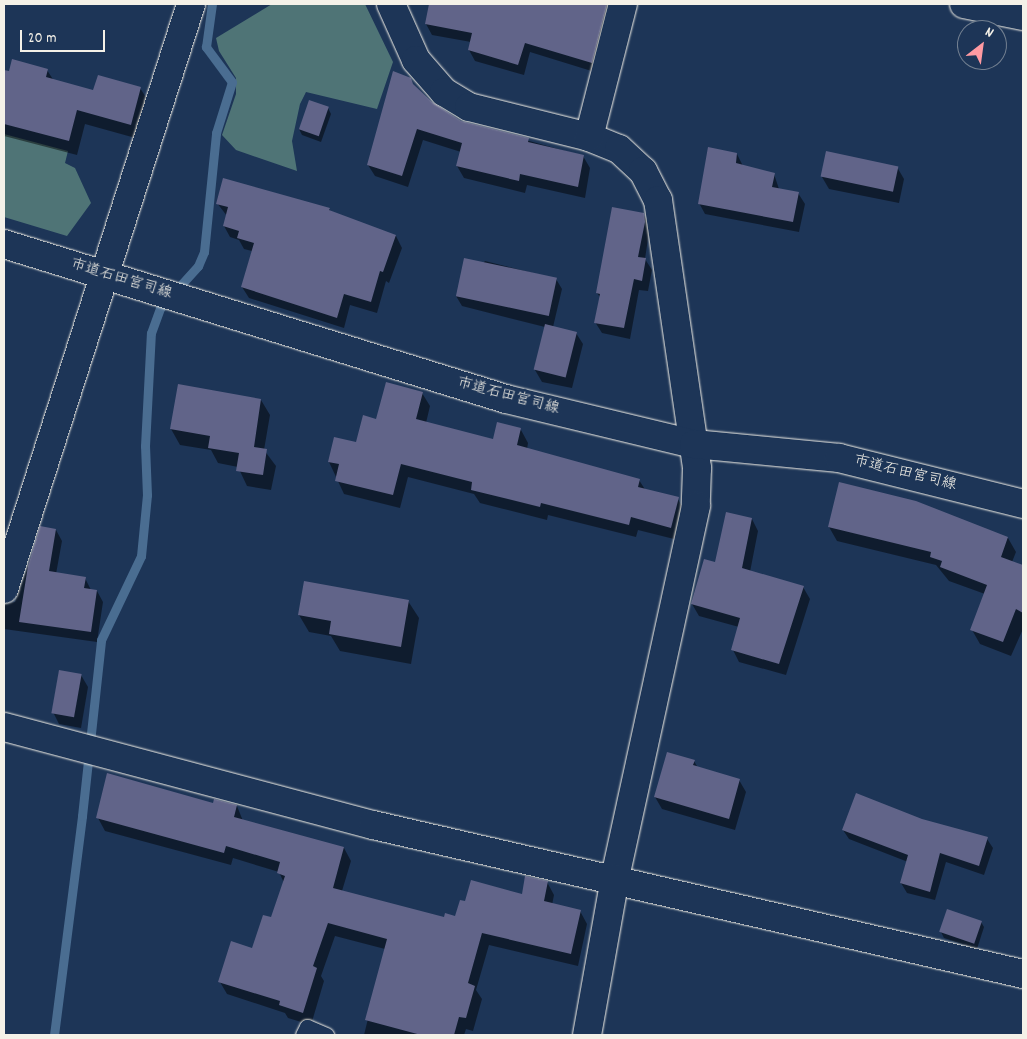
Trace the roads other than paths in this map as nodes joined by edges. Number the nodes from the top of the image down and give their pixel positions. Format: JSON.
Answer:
{"nodes":[{"id":1,"x":191,"y":4,"type":"edge"},
{"id":2,"x":391,"y":4,"type":"edge"},
{"id":3,"x":623,"y":4,"type":"edge"},
{"id":4,"x":964,"y":4,"type":"edge"},
{"id":5,"x":1023,"y":16,"type":"edge"},
{"id":6,"x":589,"y":137,"type":"junction"},
{"id":7,"x":4,"y":244,"type":"edge"},
{"id":8,"x":106,"y":275,"type":"junction"},
{"id":9,"x":694,"y":444,"type":"junction"},
{"id":10,"x":1023,"y":504,"type":"edge"},
{"id":11,"x":4,"y":589,"type":"edge"},
{"id":12,"x":4,"y":727,"type":"edge"},
{"id":13,"x":615,"y":878,"type":"junction"},
{"id":14,"x":1023,"y":974,"type":"edge"},
{"id":15,"x":303,"y":1035,"type":"edge"},
{"id":16,"x":326,"y":1035,"type":"edge"},
{"id":17,"x":587,"y":1035,"type":"edge"}],
"edges":[{"from":1,"to":8,"type":"street"},
{"from":2,"to":6,"type":"street"},
{"from":3,"to":6,"type":"street"},
{"from":4,"to":5,"type":"street"},
{"from":6,"to":9,"type":"street"},
{"from":7,"to":8,"type":"street","name":"市道石田宮司線"},
{"from":8,"to":9,"type":"street","name":"市道石田宮司線"},
{"from":8,"to":11,"type":"street"},
{"from":9,"to":10,"type":"street","name":"市道石田宮司線"},
{"from":9,"to":13,"type":"street"},
{"from":12,"to":13,"type":"street"},
{"from":13,"to":14,"type":"street"},
{"from":13,"to":17,"type":"street"},
{"from":15,"to":16,"type":"lane"}]}
